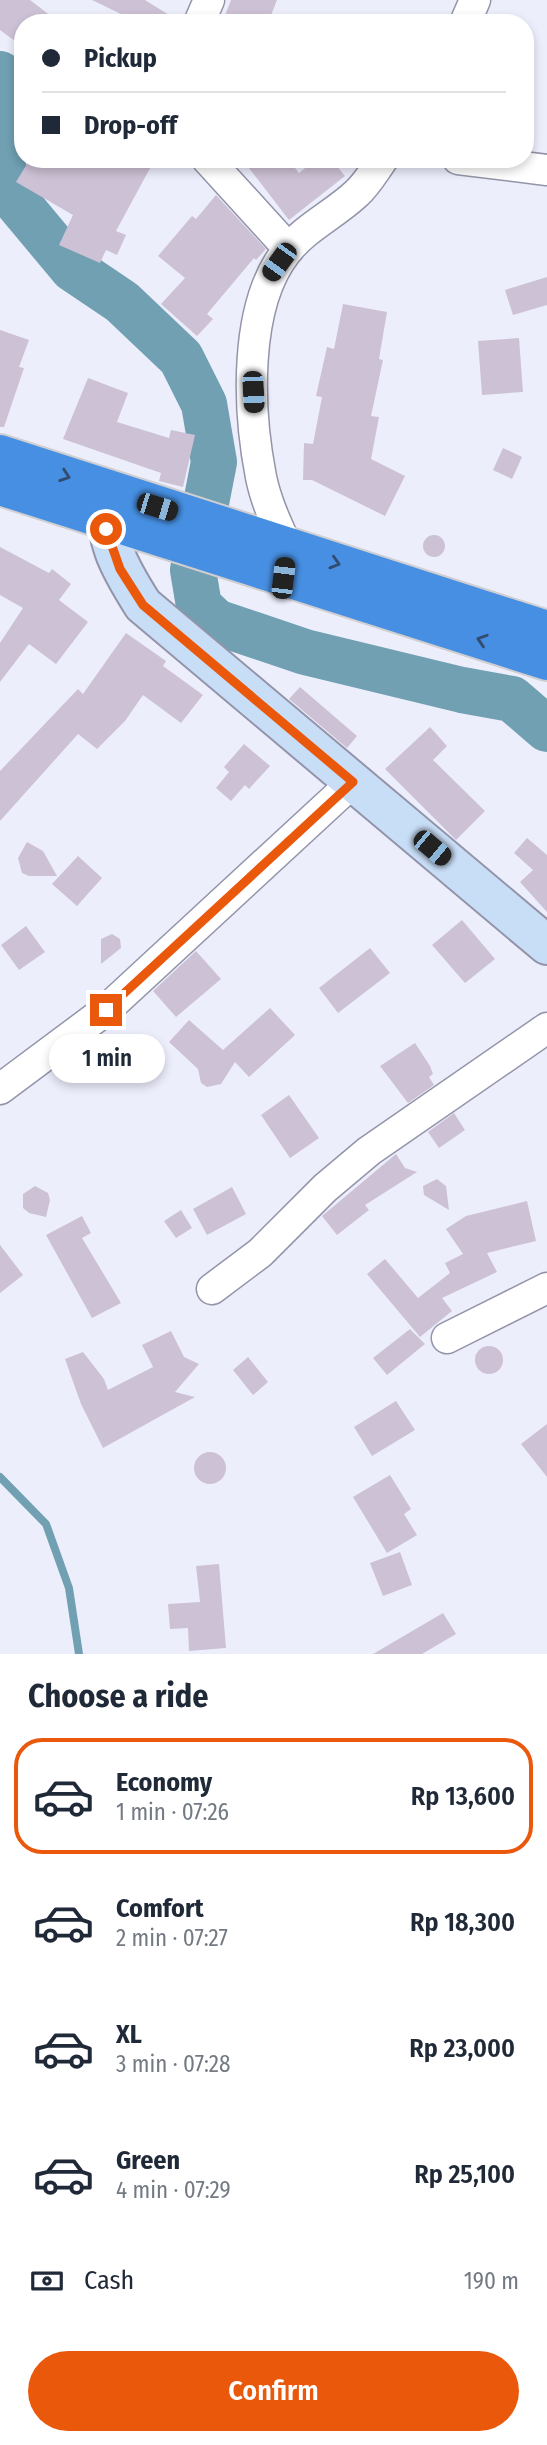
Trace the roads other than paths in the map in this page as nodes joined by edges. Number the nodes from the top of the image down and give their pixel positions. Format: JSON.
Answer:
{"nodes":[{"id":1,"x":215,"y":168,"type":"edge"},
{"id":2,"x":376,"y":168,"type":"edge"},
{"id":3,"x":289,"y":249,"type":"junction"},
{"id":4,"x":0,"y":454,"type":"edge"},
{"id":5,"x":0,"y":486,"type":"edge"},
{"id":6,"x":106,"y":506,"type":"junction"},
{"id":7,"x":285,"y":563,"type":"junction"},
{"id":8,"x":547,"y":629,"type":"edge"},
{"id":9,"x":547,"y":661,"type":"edge"},
{"id":10,"x":353,"y":782,"type":"junction"},
{"id":11,"x":547,"y":944,"type":"edge"},
{"id":12,"x":547,"y":1028,"type":"edge"},
{"id":13,"x":0,"y":1089,"type":"edge"},
{"id":14,"x":547,"y":1288,"type":"edge"},
{"id":15,"x":212,"y":1289,"type":"dead end"},
{"id":16,"x":447,"y":1338,"type":"dead end"}],
"edges":[{"from":1,"to":3,"type":"street"},
{"from":2,"to":3,"type":"street"},
{"from":3,"to":7,"type":"street"},
{"from":4,"to":6,"type":"highway","one_way":true},
{"from":5,"to":6,"type":"highway"},
{"from":6,"to":7,"type":"highway"},
{"from":6,"to":10,"type":"street"},
{"from":7,"to":8,"type":"highway","one_way":true},
{"from":9,"to":7,"type":"highway","one_way":true},
{"from":10,"to":11,"type":"street"},
{"from":10,"to":13,"type":"street"},
{"from":12,"to":15,"type":"street"},
{"from":14,"to":16,"type":"street"}]}
